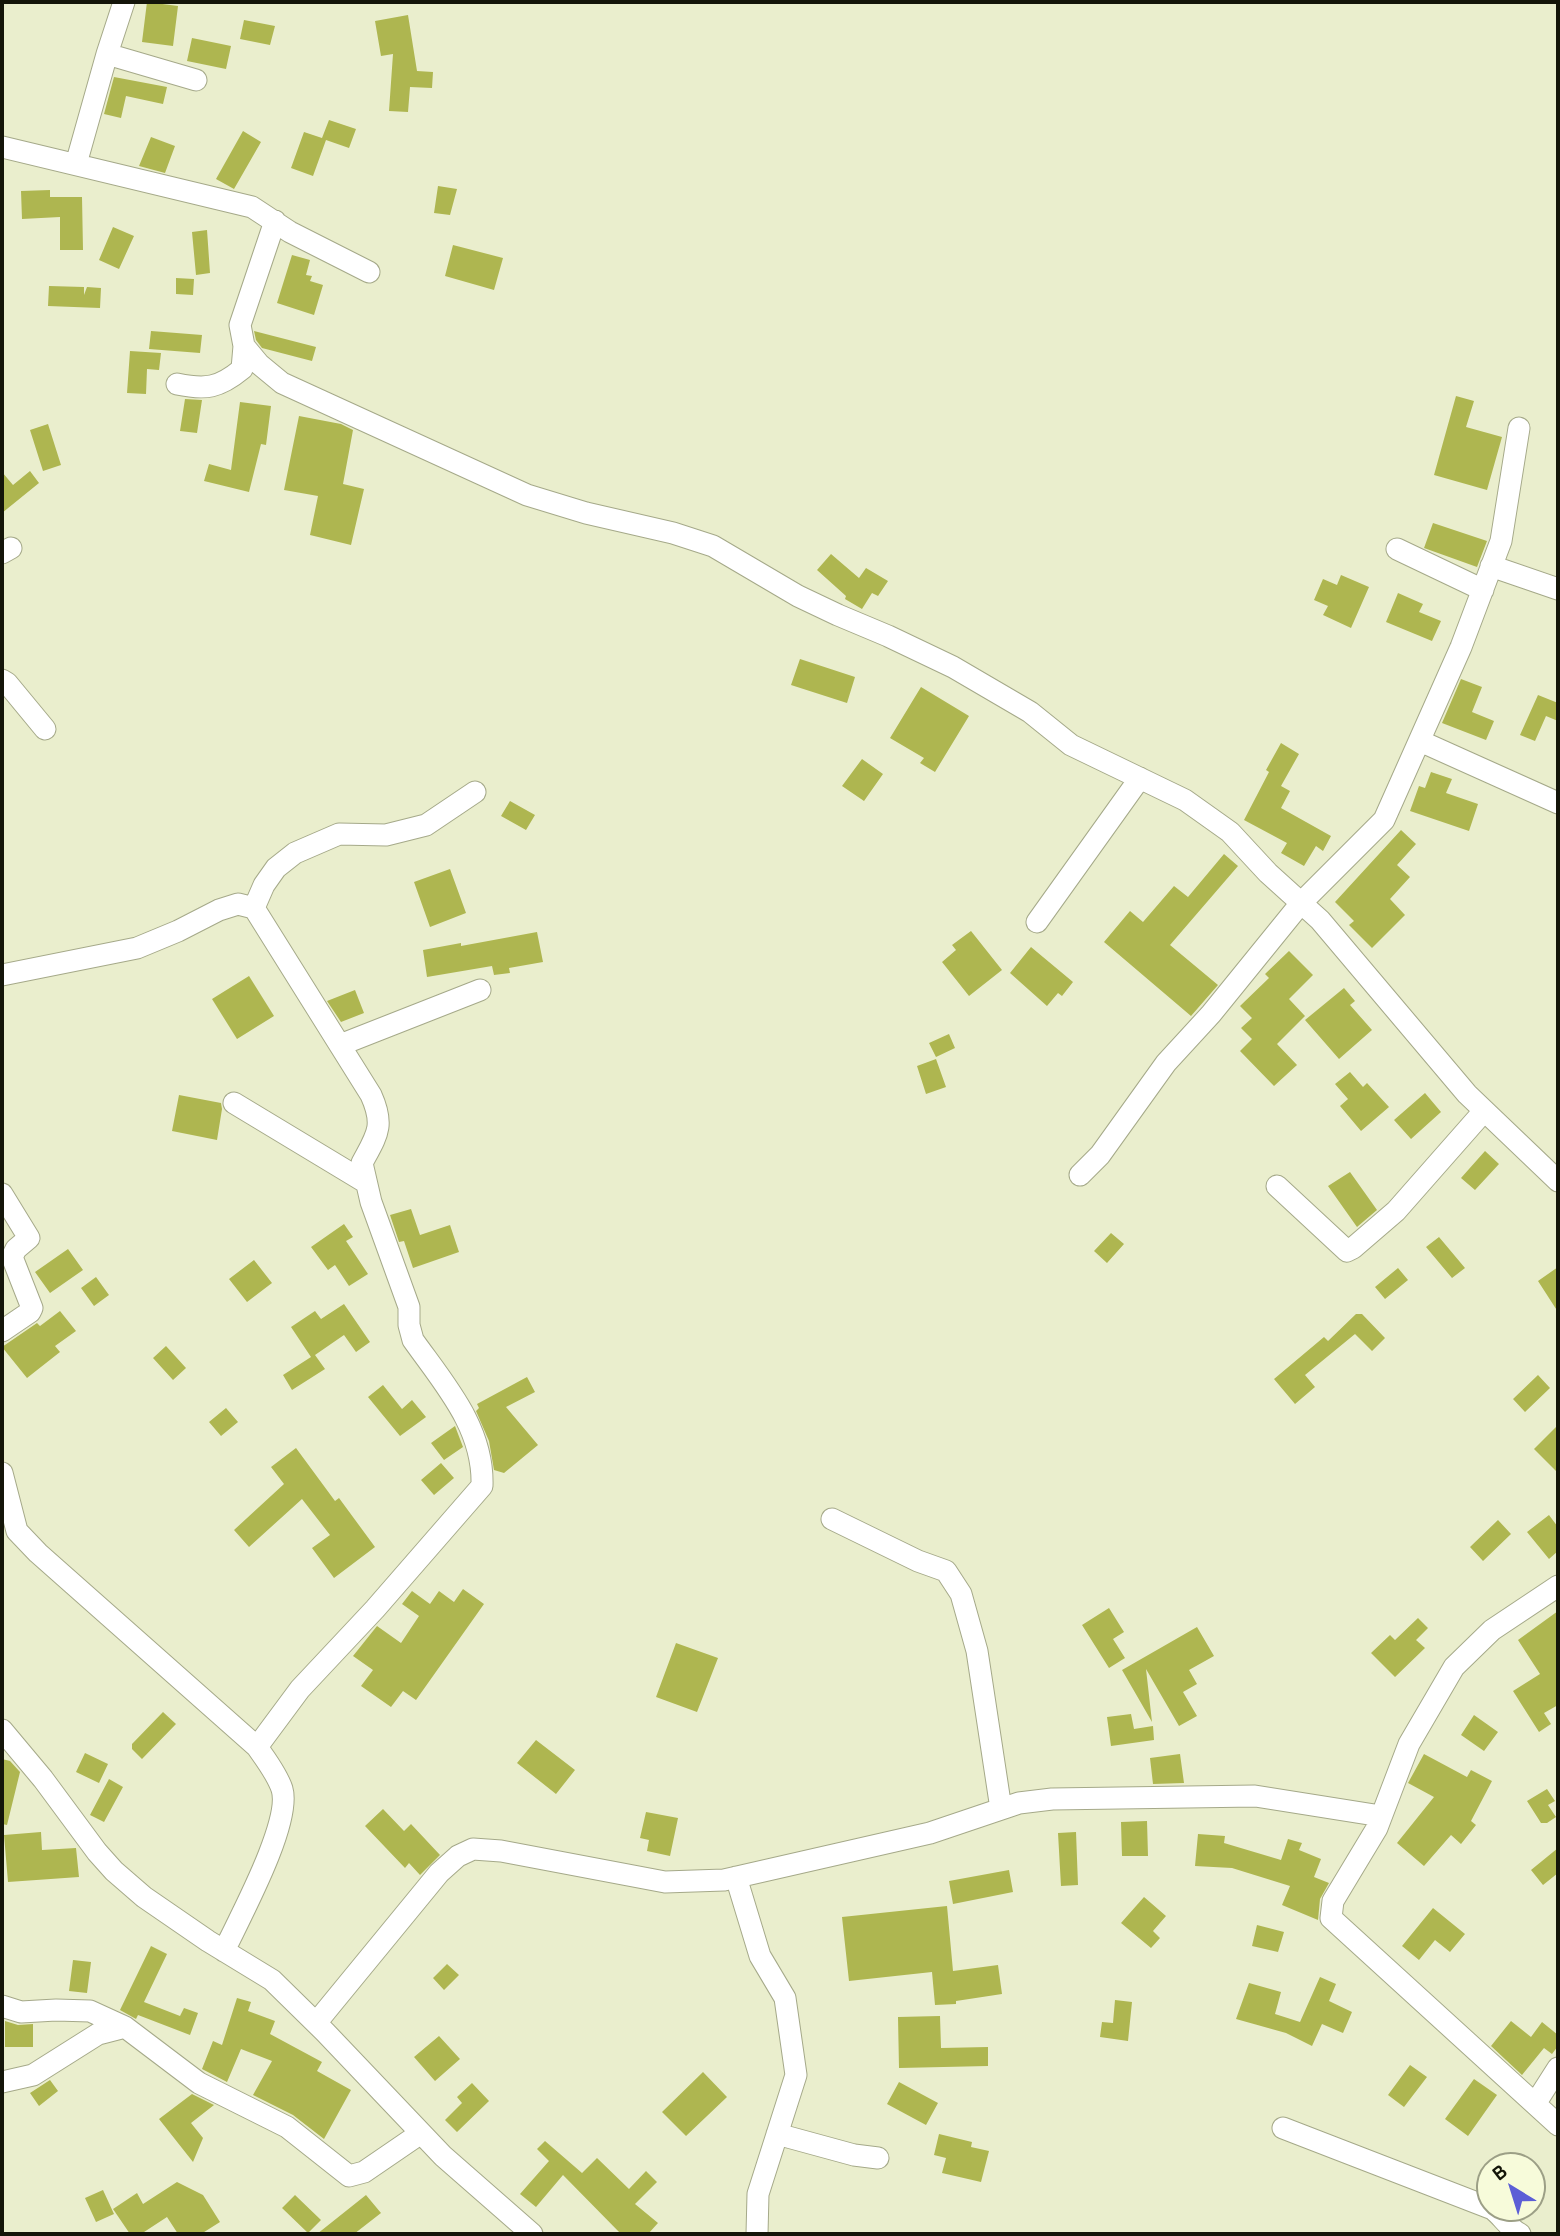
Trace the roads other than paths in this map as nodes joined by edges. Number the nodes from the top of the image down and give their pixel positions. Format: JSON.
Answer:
{"nodes":[{"id":1,"x":124,"y":2,"type":"edge"},
{"id":2,"x":107,"y":54,"type":"junction"},
{"id":3,"x":197,"y":80,"type":"dead end"},
{"id":4,"x":2,"y":147,"type":"edge"},
{"id":5,"x":76,"y":164,"type":"junction"},
{"id":6,"x":275,"y":221,"type":"junction"},
{"id":7,"x":369,"y":272,"type":"dead end"},
{"id":8,"x":244,"y":346,"type":"junction"},
{"id":9,"x":177,"y":384,"type":"dead end"},
{"id":10,"x":1519,"y":428,"type":"dead end"},
{"id":11,"x":1397,"y":549,"type":"dead end"},
{"id":12,"x":1491,"y":566,"type":"junction"},
{"id":13,"x":1558,"y":589,"type":"edge"},
{"id":14,"x":1483,"y":590,"type":"junction"},
{"id":15,"x":2,"y":680,"type":"edge"},
{"id":16,"x":45,"y":729,"type":"dead end"},
{"id":17,"x":1420,"y":741,"type":"junction"},
{"id":18,"x":1140,"y":778,"type":"junction"},
{"id":19,"x":475,"y":792,"type":"dead end"},
{"id":20,"x":1558,"y":803,"type":"edge"},
{"id":21,"x":1301,"y":903,"type":"junction"},
{"id":22,"x":254,"y":908,"type":"junction"},
{"id":23,"x":1037,"y":922,"type":"dead end"},
{"id":24,"x":2,"y":975,"type":"edge"},
{"id":25,"x":480,"y":990,"type":"dead end"},
{"id":26,"x":340,"y":1045,"type":"junction"},
{"id":27,"x":234,"y":1103,"type":"dead end"},
{"id":28,"x":1484,"y":1111,"type":"junction"},
{"id":29,"x":1080,"y":1175,"type":"dead end"},
{"id":30,"x":1558,"y":1181,"type":"edge"},
{"id":31,"x":365,"y":1182,"type":"junction"},
{"id":32,"x":1277,"y":1186,"type":"dead end"},
{"id":33,"x":2,"y":1195,"type":"edge"},
{"id":34,"x":2,"y":1331,"type":"edge"},
{"id":35,"x":2,"y":1473,"type":"edge"},
{"id":36,"x":832,"y":1519,"type":"dead end"},
{"id":37,"x":1558,"y":1586,"type":"edge"},
{"id":38,"x":2,"y":1730,"type":"edge"},
{"id":39,"x":257,"y":1747,"type":"junction"},
{"id":40,"x":1001,"y":1809,"type":"junction"},
{"id":41,"x":1381,"y":1816,"type":"junction"},
{"id":42,"x":736,"y":1877,"type":"junction"},
{"id":43,"x":224,"y":1951,"type":"junction"},
{"id":44,"x":2,"y":2006,"type":"edge"},
{"id":45,"x":316,"y":2023,"type":"junction"},
{"id":46,"x":125,"y":2027,"type":"junction"},
{"id":47,"x":1558,"y":2068,"type":"edge"},
{"id":48,"x":2,"y":2082,"type":"edge"},
{"id":49,"x":1535,"y":2104,"type":"junction"},
{"id":50,"x":1558,"y":2125,"type":"edge"},
{"id":51,"x":1283,"y":2128,"type":"dead end"},
{"id":52,"x":421,"y":2133,"type":"junction"},
{"id":53,"x":777,"y":2134,"type":"junction"},
{"id":54,"x":878,"y":2158,"type":"dead end"},
{"id":55,"x":1476,"y":2203,"type":"edge"},
{"id":56,"x":1506,"y":2222,"type":"edge"},
{"id":57,"x":532,"y":2234,"type":"edge"},
{"id":58,"x":757,"y":2234,"type":"edge"},
{"id":59,"x":1520,"y":2234,"type":"edge"}],
"edges":[{"from":1,"to":2,"type":"street"},
{"from":2,"to":3,"type":"street"},
{"from":2,"to":5,"type":"street"},
{"from":4,"to":5,"type":"street"},
{"from":5,"to":6,"type":"street"},
{"from":6,"to":7,"type":"street"},
{"from":6,"to":8,"type":"street"},
{"from":8,"to":9,"type":"street"},
{"from":8,"to":18,"type":"street"},
{"from":10,"to":12,"type":"street"},
{"from":11,"to":14,"type":"street"},
{"from":12,"to":13,"type":"street"},
{"from":12,"to":14,"type":"street"},
{"from":14,"to":17,"type":"street"},
{"from":15,"to":16,"type":"street"},
{"from":17,"to":20,"type":"street"},
{"from":17,"to":21,"type":"street"},
{"from":18,"to":21,"type":"street"},
{"from":18,"to":23,"type":"street"},
{"from":19,"to":22,"type":"street"},
{"from":21,"to":28,"type":"street"},
{"from":21,"to":29,"type":"street"},
{"from":22,"to":24,"type":"street"},
{"from":22,"to":26,"type":"street"},
{"from":25,"to":26,"type":"street"},
{"from":26,"to":31,"type":"street"},
{"from":27,"to":31,"type":"street"},
{"from":28,"to":30,"type":"street"},
{"from":28,"to":32,"type":"street"},
{"from":31,"to":39,"type":"street"},
{"from":33,"to":34,"type":"street"},
{"from":35,"to":39,"type":"street"},
{"from":36,"to":40,"type":"street"},
{"from":37,"to":41,"type":"street"},
{"from":38,"to":43,"type":"street"},
{"from":39,"to":43,"type":"street"},
{"from":40,"to":41,"type":"street"},
{"from":40,"to":42,"type":"street"},
{"from":41,"to":49,"type":"street"},
{"from":42,"to":45,"type":"street"},
{"from":42,"to":53,"type":"street"},
{"from":43,"to":45,"type":"street"},
{"from":44,"to":46,"type":"street"},
{"from":45,"to":52,"type":"street"},
{"from":46,"to":48,"type":"street"},
{"from":46,"to":52,"type":"street"},
{"from":47,"to":49,"type":"street"},
{"from":49,"to":50,"type":"street"},
{"from":51,"to":55,"type":"street"},
{"from":52,"to":57,"type":"street"},
{"from":53,"to":54,"type":"street"},
{"from":53,"to":58,"type":"street"},
{"from":56,"to":59,"type":"street"}]}
